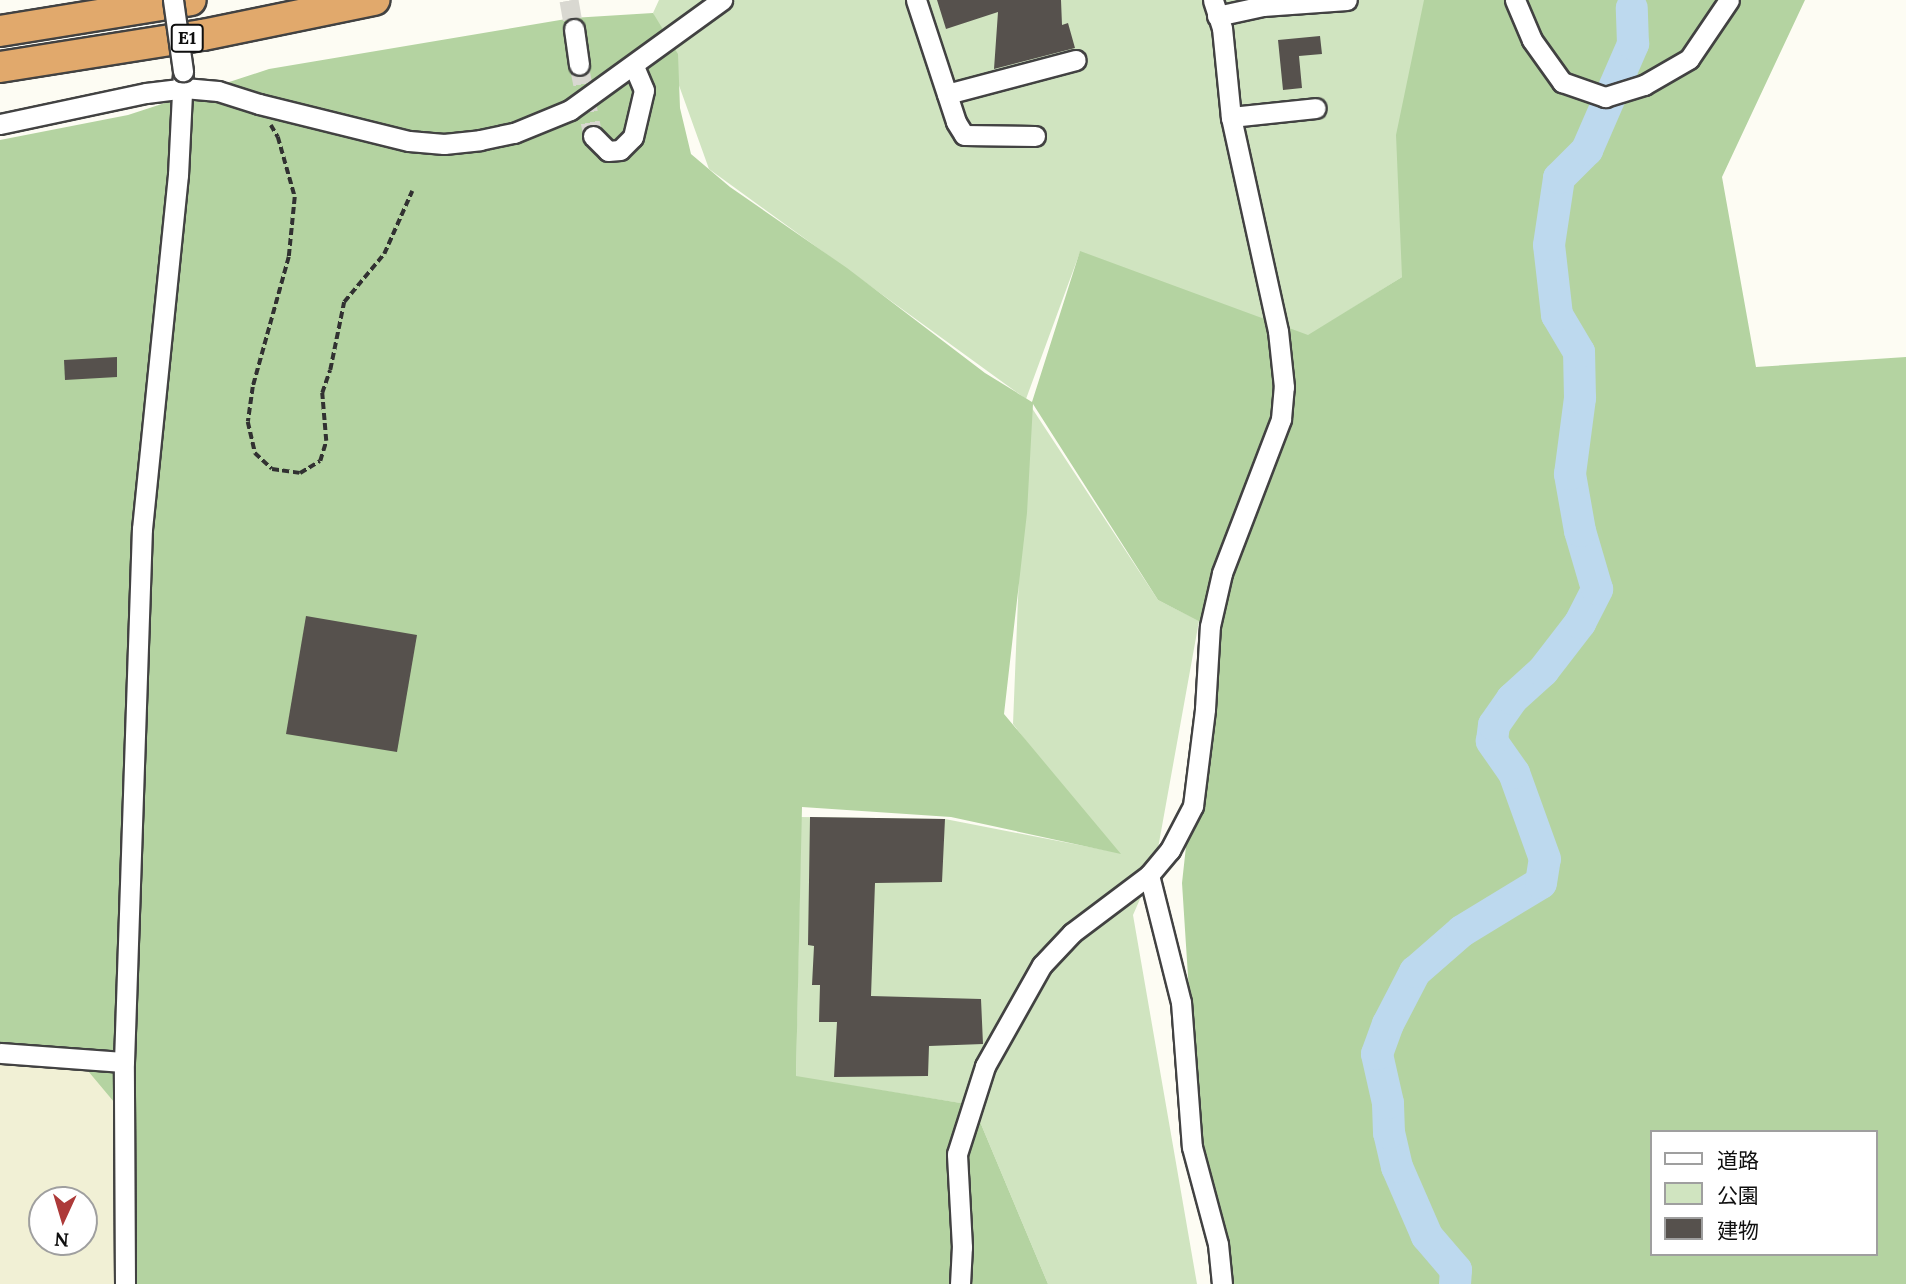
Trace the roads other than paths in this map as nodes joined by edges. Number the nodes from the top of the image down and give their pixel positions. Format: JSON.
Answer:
{"nodes":[{"id":1,"x":173,"y":0,"type":"edge"},
{"id":2,"x":191,"y":0,"type":"edge"},
{"id":3,"x":373,"y":0,"type":"edge"},
{"id":4,"x":722,"y":0,"type":"edge"},
{"id":5,"x":916,"y":0,"type":"edge"},
{"id":6,"x":1347,"y":0,"type":"edge"},
{"id":7,"x":1515,"y":0,"type":"edge"},
{"id":8,"x":1729,"y":0,"type":"edge"},
{"id":9,"x":1315,"y":1,"type":"edge"},
{"id":10,"x":1215,"y":8,"type":"edge"},
{"id":11,"x":573,"y":29,"type":"tunnel mouth"},
{"id":12,"x":0,"y":31,"type":"edge"},
{"id":13,"x":1076,"y":60,"type":"dead end"},
{"id":14,"x":579,"y":65,"type":"tunnel mouth"},
{"id":15,"x":634,"y":66,"type":"junction"},
{"id":16,"x":0,"y":67,"type":"edge"},
{"id":17,"x":184,"y":80,"type":"junction"},
{"id":18,"x":947,"y":94,"type":"junction"},
{"id":19,"x":1316,"y":108,"type":"dead end"},
{"id":20,"x":1231,"y":117,"type":"junction"},
{"id":21,"x":0,"y":124,"type":"edge"},
{"id":22,"x":593,"y":135,"type":"dead end"},
{"id":23,"x":1035,"y":136,"type":"dead end"},
{"id":24,"x":1149,"y":875,"type":"junction"},
{"id":25,"x":0,"y":1053,"type":"edge"},
{"id":26,"x":124,"y":1062,"type":"junction"},
{"id":27,"x":125,"y":1284,"type":"edge"},
{"id":28,"x":960,"y":1284,"type":"edge"},
{"id":29,"x":1222,"y":1284,"type":"edge"}],
"edges":[{"from":1,"to":17,"type":"street","bridge":true},
{"from":2,"to":12,"type":"highway","number":"E1"},
{"from":3,"to":16,"type":"highway","number":"E1"},
{"from":4,"to":15,"type":"street"},
{"from":5,"to":18,"type":"street"},
{"from":6,"to":9,"type":"street"},
{"from":7,"to":8,"type":"street"},
{"from":9,"to":10,"type":"street"},
{"from":10,"to":20,"type":"street"},
{"from":11,"to":14,"type":"street"},
{"from":13,"to":18,"type":"street"},
{"from":15,"to":17,"type":"street"},
{"from":15,"to":22,"type":"street"},
{"from":17,"to":21,"type":"street"},
{"from":17,"to":26,"type":"street"},
{"from":18,"to":23,"type":"street"},
{"from":19,"to":20,"type":"street"},
{"from":20,"to":24,"type":"street"},
{"from":24,"to":28,"type":"street"},
{"from":24,"to":29,"type":"street"},
{"from":25,"to":26,"type":"street"},
{"from":26,"to":27,"type":"street"}]}
